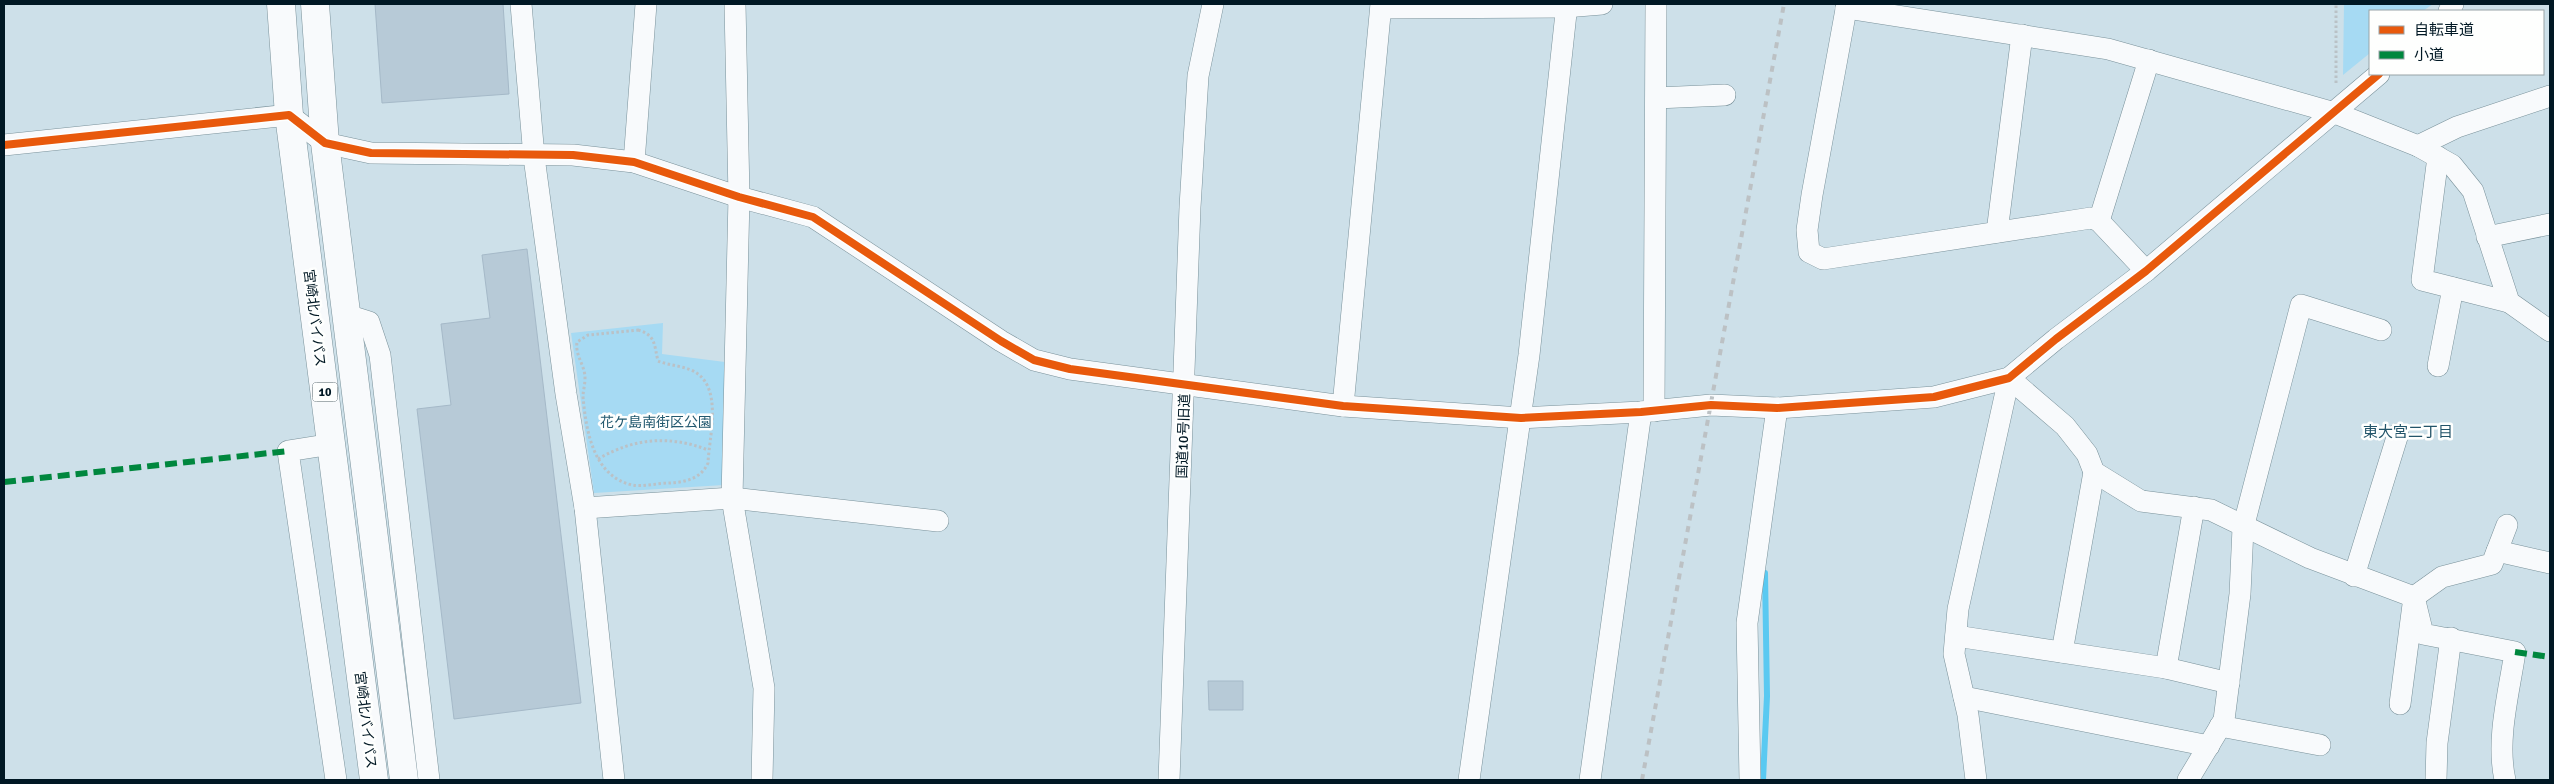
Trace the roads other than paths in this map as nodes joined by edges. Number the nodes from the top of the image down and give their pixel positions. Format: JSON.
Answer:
{"nodes":[{"id":1,"x":281,"y":4,"type":"edge"},
{"id":2,"x":315,"y":4,"type":"edge"},
{"id":3,"x":521,"y":4,"type":"edge"},
{"id":4,"x":646,"y":4,"type":"edge"},
{"id":5,"x":735,"y":4,"type":"edge"},
{"id":6,"x":1213,"y":4,"type":"edge"},
{"id":7,"x":1602,"y":4,"type":"edge"},
{"id":8,"x":1656,"y":4,"type":"edge"},
{"id":9,"x":1381,"y":6,"type":"edge"},
{"id":10,"x":1566,"y":6,"type":"edge"},
{"id":11,"x":1846,"y":6,"type":"edge"},
{"id":12,"x":2022,"y":35,"type":"junction"},
{"id":13,"x":2148,"y":60,"type":"junction"},
{"id":14,"x":2378,"y":75,"type":"edge"},
{"id":15,"x":1725,"y":95,"type":"dead end"},
{"id":16,"x":2550,"y":96,"type":"edge"},
{"id":17,"x":1656,"y":98,"type":"junction"},
{"id":18,"x":2335,"y":112,"type":"junction"},
{"id":19,"x":289,"y":115,"type":"junction"},
{"id":20,"x":325,"y":143,"type":"junction"},
{"id":21,"x":4,"y":145,"type":"edge"},
{"id":22,"x":2418,"y":146,"type":"junction"},
{"id":23,"x":534,"y":157,"type":"junction"},
{"id":24,"x":2438,"y":157,"type":"junction"},
{"id":25,"x":634,"y":162,"type":"junction"},
{"id":26,"x":739,"y":196,"type":"junction"},
{"id":27,"x":2099,"y":221,"type":"junction"},
{"id":28,"x":2550,"y":224,"type":"edge"},
{"id":29,"x":1997,"y":232,"type":"junction"},
{"id":30,"x":2487,"y":237,"type":"junction"},
{"id":31,"x":2146,"y":271,"type":"junction"},
{"id":32,"x":2453,"y":288,"type":"junction"},
{"id":33,"x":2509,"y":302,"type":"junction"},
{"id":34,"x":347,"y":315,"type":"junction"},
{"id":35,"x":2381,"y":330,"type":"dead end"},
{"id":36,"x":2550,"y":332,"type":"edge"},
{"id":37,"x":2438,"y":366,"type":"dead end"},
{"id":38,"x":2010,"y":378,"type":"junction"},
{"id":39,"x":1185,"y":385,"type":"junction"},
{"id":40,"x":1343,"y":406,"type":"junction"},
{"id":41,"x":1776,"y":408,"type":"junction"},
{"id":42,"x":1647,"y":411,"type":"junction"},
{"id":43,"x":1521,"y":418,"type":"junction"},
{"id":44,"x":2398,"y":434,"type":"dead end"},
{"id":45,"x":332,"y":444,"type":"junction"},
{"id":46,"x":2094,"y":472,"type":"junction"},
{"id":47,"x":732,"y":498,"type":"junction"},
{"id":48,"x":2194,"y":507,"type":"junction"},
{"id":49,"x":585,"y":508,"type":"junction"},
{"id":50,"x":938,"y":521,"type":"dead end"},
{"id":51,"x":2507,"y":525,"type":"dead end"},
{"id":52,"x":2244,"y":528,"type":"junction"},
{"id":53,"x":2497,"y":551,"type":"junction"},
{"id":54,"x":2550,"y":563,"type":"edge"},
{"id":55,"x":2354,"y":576,"type":"junction"},
{"id":56,"x":2414,"y":597,"type":"junction"},
{"id":57,"x":1956,"y":636,"type":"junction"},
{"id":58,"x":2451,"y":638,"type":"junction"},
{"id":59,"x":2062,"y":652,"type":"junction"},
{"id":60,"x":2166,"y":668,"type":"junction"},
{"id":61,"x":2229,"y":684,"type":"junction"},
{"id":62,"x":1964,"y":697,"type":"junction"},
{"id":63,"x":2400,"y":704,"type":"dead end"},
{"id":64,"x":2220,"y":726,"type":"junction"},
{"id":65,"x":2320,"y":744,"type":"dead end"},
{"id":66,"x":2208,"y":746,"type":"junction"},
{"id":67,"x":336,"y":780,"type":"edge"},
{"id":68,"x":374,"y":780,"type":"edge"},
{"id":69,"x":404,"y":780,"type":"edge"},
{"id":70,"x":429,"y":780,"type":"edge"},
{"id":71,"x":614,"y":780,"type":"edge"},
{"id":72,"x":762,"y":780,"type":"edge"},
{"id":73,"x":1169,"y":780,"type":"edge"},
{"id":74,"x":1470,"y":780,"type":"edge"},
{"id":75,"x":1590,"y":780,"type":"edge"},
{"id":76,"x":1750,"y":780,"type":"edge"},
{"id":77,"x":1976,"y":780,"type":"edge"},
{"id":78,"x":2188,"y":780,"type":"edge"},
{"id":79,"x":2436,"y":780,"type":"edge"},
{"id":80,"x":2505,"y":780,"type":"edge"}],
"edges":[{"from":1,"to":19,"type":"highway","name":"宮崎北バイパス","number":"10"},
{"from":2,"to":20,"type":"highway","number":"10"},
{"from":3,"to":23,"type":"street"},
{"from":4,"to":25,"type":"street"},
{"from":5,"to":26,"type":"street"},
{"from":6,"to":39,"type":"street","name":"国道10号旧道"},
{"from":7,"to":10,"type":"street"},
{"from":8,"to":17,"type":"street"},
{"from":9,"to":10,"type":"street"},
{"from":9,"to":40,"type":"street"},
{"from":10,"to":43,"type":"street"},
{"from":11,"to":12,"type":"street"},
{"from":11,"to":29,"type":"street"},
{"from":12,"to":13,"type":"street"},
{"from":12,"to":29,"type":"street"},
{"from":13,"to":18,"type":"street"},
{"from":13,"to":27,"type":"street"},
{"from":14,"to":18,"type":"street"},
{"from":15,"to":17,"type":"street"},
{"from":16,"to":22,"type":"street"},
{"from":17,"to":42,"type":"street"},
{"from":18,"to":22,"type":"street"},
{"from":18,"to":31,"type":"street"},
{"from":19,"to":20,"type":"street"},
{"from":19,"to":21,"type":"street"},
{"from":19,"to":45,"type":"highway","name":"宮崎北バイパス","number":"10"},
{"from":20,"to":23,"type":"street"},
{"from":20,"to":34,"type":"highway","number":"10"},
{"from":22,"to":24,"type":"street"},
{"from":23,"to":25,"type":"street"},
{"from":23,"to":49,"type":"street"},
{"from":24,"to":30,"type":"street"},
{"from":24,"to":32,"type":"street"},
{"from":25,"to":26,"type":"street"},
{"from":26,"to":39,"type":"street"},
{"from":26,"to":47,"type":"street"},
{"from":27,"to":29,"type":"street"},
{"from":27,"to":31,"type":"street"},
{"from":28,"to":30,"type":"street"},
{"from":30,"to":33,"type":"street"},
{"from":31,"to":38,"type":"street"},
{"from":32,"to":33,"type":"street"},
{"from":32,"to":37,"type":"street"},
{"from":33,"to":36,"type":"street"},
{"from":34,"to":69,"type":"highway","number":"10"},
{"from":34,"to":70,"type":"street"},
{"from":35,"to":52,"type":"street"},
{"from":38,"to":41,"type":"street"},
{"from":38,"to":46,"type":"street"},
{"from":38,"to":57,"type":"street"},
{"from":39,"to":40,"type":"street"},
{"from":39,"to":73,"type":"street","name":"国道10号旧道"},
{"from":40,"to":43,"type":"street"},
{"from":41,"to":42,"type":"street"},
{"from":41,"to":76,"type":"street"},
{"from":42,"to":43,"type":"street"},
{"from":42,"to":75,"type":"street"},
{"from":43,"to":74,"type":"street"},
{"from":44,"to":55,"type":"street"},
{"from":45,"to":67,"type":"street"},
{"from":45,"to":68,"type":"highway","name":"宮崎北バイパス","number":"10"},
{"from":46,"to":48,"type":"street"},
{"from":46,"to":59,"type":"street"},
{"from":47,"to":49,"type":"street"},
{"from":47,"to":50,"type":"street"},
{"from":47,"to":72,"type":"street"},
{"from":48,"to":52,"type":"street"},
{"from":48,"to":60,"type":"street"},
{"from":49,"to":71,"type":"street"},
{"from":51,"to":53,"type":"street"},
{"from":52,"to":55,"type":"street"},
{"from":52,"to":61,"type":"street"},
{"from":53,"to":54,"type":"street"},
{"from":53,"to":56,"type":"street"},
{"from":55,"to":56,"type":"street"},
{"from":56,"to":58,"type":"street"},
{"from":56,"to":63,"type":"street"},
{"from":57,"to":59,"type":"street"},
{"from":57,"to":62,"type":"street"},
{"from":58,"to":79,"type":"street"},
{"from":58,"to":80,"type":"street"},
{"from":59,"to":60,"type":"street"},
{"from":60,"to":61,"type":"street"},
{"from":61,"to":64,"type":"street"},
{"from":62,"to":66,"type":"street"},
{"from":62,"to":77,"type":"street"},
{"from":64,"to":65,"type":"street"},
{"from":64,"to":66,"type":"street"},
{"from":66,"to":78,"type":"street"}]}
